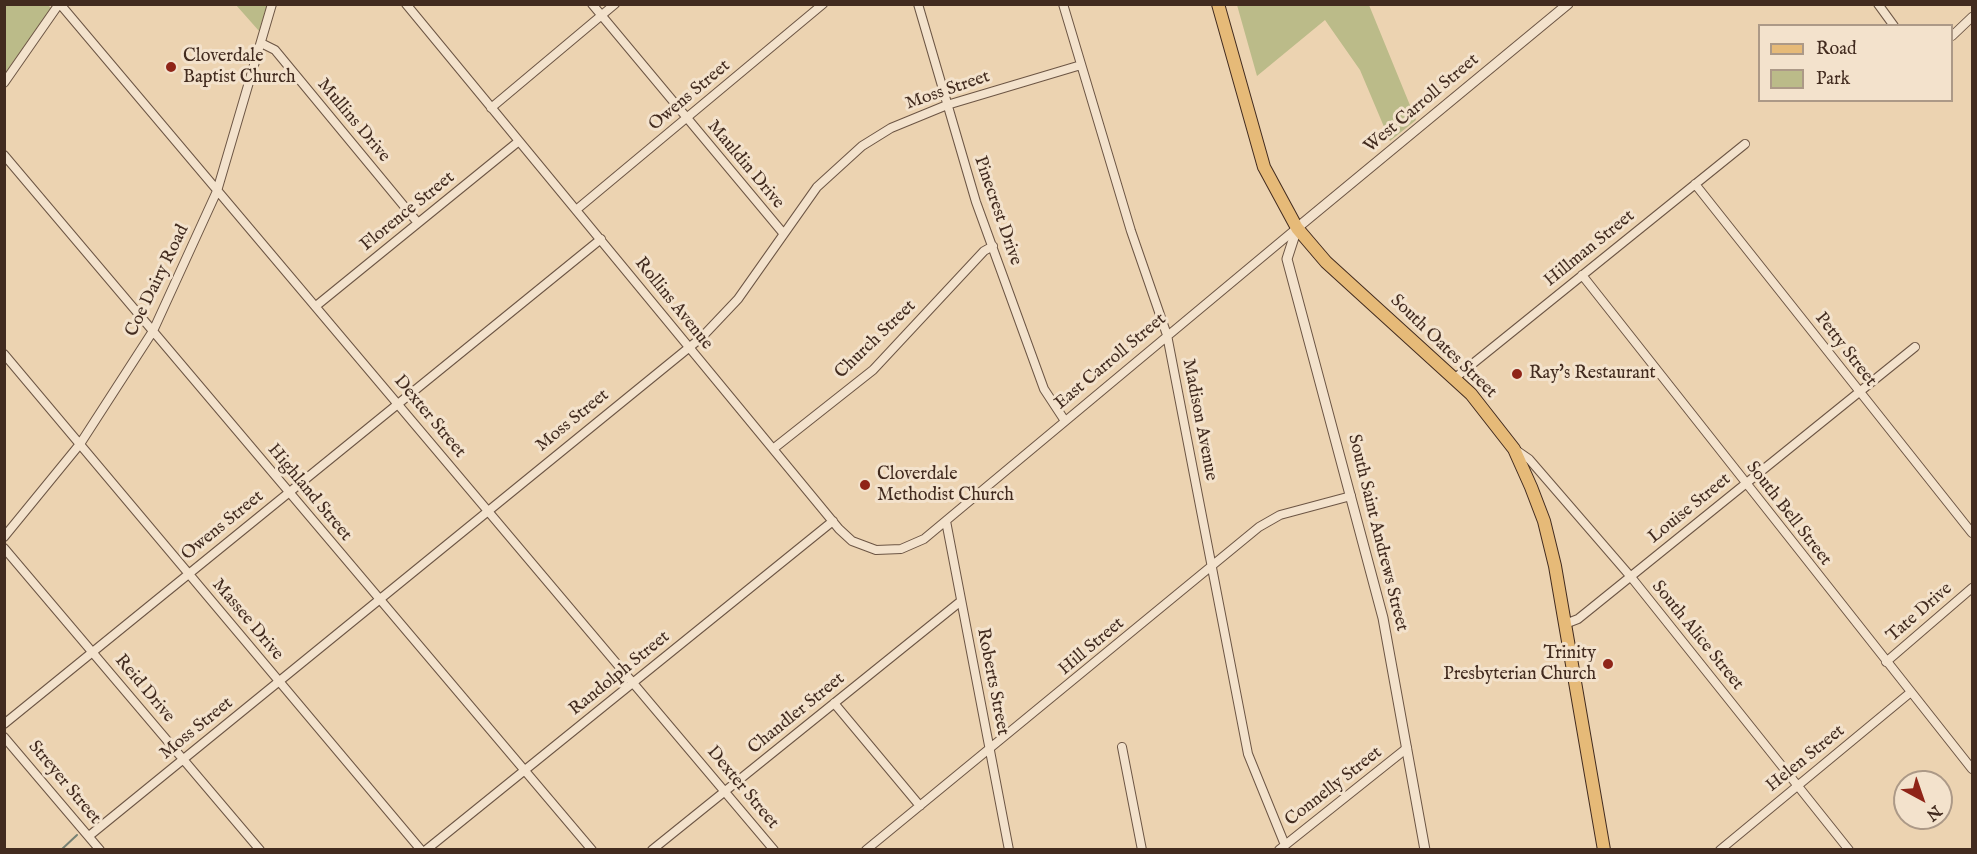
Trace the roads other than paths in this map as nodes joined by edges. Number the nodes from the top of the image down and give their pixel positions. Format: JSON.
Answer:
{"nodes":[{"id":1,"x":60,"y":4,"type":"edge"},
{"id":2,"x":272,"y":4,"type":"edge"},
{"id":3,"x":592,"y":4,"type":"edge"},
{"id":4,"x":615,"y":4,"type":"edge"},
{"id":5,"x":823,"y":4,"type":"edge"},
{"id":6,"x":918,"y":4,"type":"edge"},
{"id":7,"x":1063,"y":4,"type":"edge"},
{"id":8,"x":1218,"y":4,"type":"edge"},
{"id":9,"x":1568,"y":4,"type":"edge"},
{"id":10,"x":1878,"y":4,"type":"edge"},
{"id":11,"x":409,"y":6,"type":"edge"},
{"id":12,"x":602,"y":16,"type":"junction"},
{"id":13,"x":1972,"y":17,"type":"edge"},
{"id":14,"x":1893,"y":24,"type":"edge"},
{"id":15,"x":1953,"y":35,"type":"edge"},
{"id":16,"x":261,"y":43,"type":"junction"},
{"id":17,"x":1081,"y":66,"type":"junction"},
{"id":18,"x":4,"y":83,"type":"edge"},
{"id":19,"x":947,"y":105,"type":"junction"},
{"id":20,"x":491,"y":108,"type":"junction"},
{"id":21,"x":687,"y":118,"type":"junction"},
{"id":22,"x":519,"y":141,"type":"junction"},
{"id":23,"x":1745,"y":144,"type":"dead end"},
{"id":24,"x":4,"y":155,"type":"edge"},
{"id":25,"x":1695,"y":184,"type":"junction"},
{"id":26,"x":218,"y":191,"type":"junction"},
{"id":27,"x":576,"y":210,"type":"junction"},
{"id":28,"x":418,"y":223,"type":"junction"},
{"id":29,"x":1297,"y":228,"type":"junction"},
{"id":30,"x":783,"y":233,"type":"junction"},
{"id":31,"x":601,"y":239,"type":"junction"},
{"id":32,"x":993,"y":246,"type":"junction"},
{"id":33,"x":1582,"y":275,"type":"junction"},
{"id":34,"x":316,"y":306,"type":"junction"},
{"id":35,"x":153,"y":331,"type":"junction"},
{"id":36,"x":1167,"y":335,"type":"junction"},
{"id":37,"x":688,"y":347,"type":"junction"},
{"id":38,"x":1915,"y":347,"type":"dead end"},
{"id":39,"x":4,"y":354,"type":"edge"},
{"id":40,"x":1455,"y":378,"type":"junction"},
{"id":41,"x":1859,"y":392,"type":"junction"},
{"id":42,"x":398,"y":404,"type":"junction"},
{"id":43,"x":1065,"y":421,"type":"junction"},
{"id":44,"x":80,"y":444,"type":"junction"},
{"id":45,"x":773,"y":449,"type":"junction"},
{"id":46,"x":1514,"y":449,"type":"junction"},
{"id":47,"x":1745,"y":484,"type":"junction"},
{"id":48,"x":289,"y":492,"type":"junction"},
{"id":49,"x":1351,"y":496,"type":"junction"},
{"id":50,"x":487,"y":510,"type":"junction"},
{"id":51,"x":946,"y":520,"type":"junction"},
{"id":52,"x":833,"y":521,"type":"junction"},
{"id":53,"x":1972,"y":532,"type":"edge"},
{"id":54,"x":4,"y":537,"type":"edge"},
{"id":55,"x":4,"y":548,"type":"edge"},
{"id":56,"x":1212,"y":567,"type":"junction"},
{"id":57,"x":189,"y":573,"type":"junction"},
{"id":58,"x":1631,"y":577,"type":"junction"},
{"id":59,"x":1972,"y":588,"type":"edge"},
{"id":60,"x":379,"y":599,"type":"junction"},
{"id":61,"x":961,"y":601,"type":"junction"},
{"id":62,"x":1565,"y":624,"type":"junction"},
{"id":63,"x":93,"y":651,"type":"junction"},
{"id":64,"x":1886,"y":662,"type":"junction"},
{"id":65,"x":279,"y":681,"type":"junction"},
{"id":66,"x":634,"y":682,"type":"junction"},
{"id":67,"x":1911,"y":692,"type":"junction"},
{"id":68,"x":834,"y":703,"type":"junction"},
{"id":69,"x":4,"y":724,"type":"edge"},
{"id":70,"x":4,"y":737,"type":"edge"},
{"id":71,"x":1122,"y":747,"type":"dead end"},
{"id":72,"x":1407,"y":748,"type":"junction"},
{"id":73,"x":990,"y":750,"type":"junction"},
{"id":74,"x":184,"y":759,"type":"junction"},
{"id":75,"x":1972,"y":769,"type":"edge"},
{"id":76,"x":524,"y":770,"type":"junction"},
{"id":77,"x":1797,"y":784,"type":"junction"},
{"id":78,"x":725,"y":791,"type":"junction"},
{"id":79,"x":920,"y":806,"type":"junction"},
{"id":80,"x":89,"y":836,"type":"junction"},
{"id":81,"x":1282,"y":847,"type":"edge"},
{"id":82,"x":100,"y":849,"type":"edge"},
{"id":83,"x":260,"y":849,"type":"edge"},
{"id":84,"x":420,"y":849,"type":"edge"},
{"id":85,"x":426,"y":849,"type":"edge"},
{"id":86,"x":592,"y":849,"type":"edge"},
{"id":87,"x":652,"y":849,"type":"edge"},
{"id":88,"x":774,"y":849,"type":"edge"},
{"id":89,"x":866,"y":849,"type":"edge"},
{"id":90,"x":1009,"y":849,"type":"edge"},
{"id":91,"x":1142,"y":849,"type":"edge"},
{"id":92,"x":1425,"y":849,"type":"edge"},
{"id":93,"x":1604,"y":849,"type":"edge"},
{"id":94,"x":1720,"y":849,"type":"edge"},
{"id":95,"x":1849,"y":849,"type":"edge"}],
"edges":[{"from":1,"to":18,"type":"street"},
{"from":1,"to":26,"type":"street","name":"Dexter Street"},
{"from":2,"to":16,"type":"street","name":"Coe Dairy Road"},
{"from":3,"to":12,"type":"street","name":"Mauldin Drive"},
{"from":4,"to":12,"type":"street"},
{"from":5,"to":21,"type":"street","name":"Owens Street"},
{"from":6,"to":19,"type":"street","name":"Pinecrest Drive"},
{"from":7,"to":17,"type":"street","name":"Madison Avenue"},
{"from":8,"to":29,"type":"main road","name":"South Oates Street"},
{"from":9,"to":29,"type":"street","name":"West Carroll Street"},
{"from":10,"to":14,"type":"street"},
{"from":11,"to":20,"type":"street","name":"Rollins Avenue"},
{"from":12,"to":20,"type":"street"},
{"from":12,"to":21,"type":"street","name":"Mauldin Drive"},
{"from":13,"to":15,"type":"street"},
{"from":16,"to":26,"type":"street","name":"Coe Dairy Road"},
{"from":16,"to":28,"type":"street","name":"Mullins Drive"},
{"from":17,"to":19,"type":"street","name":"Moss Street"},
{"from":17,"to":36,"type":"street","name":"Madison Avenue"},
{"from":19,"to":30,"type":"street","name":"Moss Street"},
{"from":19,"to":32,"type":"street","name":"Pinecrest Drive"},
{"from":20,"to":22,"type":"street","name":"Rollins Avenue"},
{"from":21,"to":27,"type":"street","name":"Owens Street"},
{"from":21,"to":30,"type":"street","name":"Mauldin Drive"},
{"from":22,"to":27,"type":"street","name":"Rollins Avenue"},
{"from":22,"to":28,"type":"street","name":"Florence Street"},
{"from":23,"to":25,"type":"street","name":"Hillman Street"},
{"from":24,"to":35,"type":"street","name":"Highland Street"},
{"from":25,"to":33,"type":"street","name":"Hillman Street"},
{"from":25,"to":41,"type":"street","name":"Petty Street"},
{"from":26,"to":34,"type":"street","name":"Dexter Street"},
{"from":26,"to":35,"type":"street","name":"Coe Dairy Road"},
{"from":27,"to":31,"type":"street","name":"Rollins Avenue"},
{"from":28,"to":34,"type":"street","name":"Florence Street"},
{"from":29,"to":36,"type":"street","name":"East Carroll Street"},
{"from":29,"to":40,"type":"main road","name":"South Oates Street"},
{"from":29,"to":49,"type":"street","name":"South Saint Andrews Street"},
{"from":30,"to":37,"type":"street","name":"Moss Street"},
{"from":31,"to":37,"type":"street","name":"Rollins Avenue"},
{"from":31,"to":42,"type":"street","name":"Owens Street"},
{"from":32,"to":43,"type":"street","name":"Pinecrest Drive"},
{"from":32,"to":45,"type":"street","name":"Church Street"},
{"from":33,"to":40,"type":"street","name":"Hillman Street"},
{"from":33,"to":47,"type":"street","name":"South Bell Street"},
{"from":34,"to":42,"type":"street","name":"Dexter Street"},
{"from":35,"to":44,"type":"street","name":"Coe Dairy Road"},
{"from":35,"to":48,"type":"street","name":"Highland Street"},
{"from":36,"to":43,"type":"street","name":"East Carroll Street"},
{"from":36,"to":56,"type":"street","name":"Madison Avenue"},
{"from":37,"to":45,"type":"street","name":"Rollins Avenue"},
{"from":37,"to":50,"type":"street","name":"Moss Street"},
{"from":38,"to":41,"type":"street","name":"Louise Street"},
{"from":39,"to":44,"type":"street","name":"Massee Drive"},
{"from":40,"to":46,"type":"main road","name":"South Oates Street"},
{"from":41,"to":47,"type":"street","name":"Louise Street"},
{"from":41,"to":53,"type":"street","name":"Petty Street"},
{"from":42,"to":48,"type":"street","name":"Owens Street"},
{"from":42,"to":50,"type":"street","name":"Dexter Street"},
{"from":43,"to":51,"type":"street","name":"East Carroll Street"},
{"from":44,"to":54,"type":"street","name":"Coe Dairy Road"},
{"from":44,"to":57,"type":"street","name":"Massee Drive"},
{"from":45,"to":52,"type":"street","name":"Rollins Avenue"},
{"from":46,"to":58,"type":"street","name":"South Alice Street"},
{"from":46,"to":62,"type":"main road","name":"South Oates Street"},
{"from":47,"to":58,"type":"street","name":"Louise Street"},
{"from":47,"to":64,"type":"street","name":"South Bell Street"},
{"from":48,"to":57,"type":"street","name":"Owens Street"},
{"from":48,"to":60,"type":"street","name":"Highland Street"},
{"from":49,"to":56,"type":"street","name":"Hill Street"},
{"from":49,"to":72,"type":"street","name":"South Saint Andrews Street"},
{"from":50,"to":60,"type":"street","name":"Moss Street"},
{"from":50,"to":66,"type":"street","name":"Dexter Street"},
{"from":51,"to":52,"type":"street","name":"Rollins Avenue"},
{"from":51,"to":61,"type":"street","name":"Roberts Street"},
{"from":52,"to":66,"type":"street","name":"Randolph Street"},
{"from":55,"to":63,"type":"street","name":"Reid Drive"},
{"from":56,"to":73,"type":"street","name":"Hill Street"},
{"from":56,"to":81,"type":"street","name":"Madison Avenue"},
{"from":57,"to":63,"type":"street","name":"Owens Street"},
{"from":57,"to":65,"type":"street","name":"Massee Drive"},
{"from":58,"to":62,"type":"street","name":"Louise Street"},
{"from":58,"to":77,"type":"street","name":"South Alice Street"},
{"from":59,"to":64,"type":"street","name":"Tate Drive"},
{"from":60,"to":65,"type":"street","name":"Moss Street"},
{"from":60,"to":76,"type":"street","name":"Highland Street"},
{"from":61,"to":68,"type":"street","name":"Chandler Street"},
{"from":61,"to":73,"type":"street","name":"Roberts Street"},
{"from":62,"to":93,"type":"main road","name":"South Oates Street"},
{"from":63,"to":69,"type":"street","name":"Owens Street"},
{"from":63,"to":74,"type":"street","name":"Reid Drive"},
{"from":64,"to":67,"type":"street","name":"South Bell Street"},
{"from":65,"to":74,"type":"street","name":"Moss Street"},
{"from":65,"to":84,"type":"street","name":"Massee Drive"},
{"from":66,"to":76,"type":"street","name":"Randolph Street"},
{"from":66,"to":78,"type":"street","name":"Dexter Street"},
{"from":67,"to":75,"type":"street","name":"South Bell Street"},
{"from":67,"to":77,"type":"street","name":"Helen Street"},
{"from":68,"to":78,"type":"street","name":"Chandler Street"},
{"from":68,"to":79,"type":"street"},
{"from":70,"to":80,"type":"street","name":"Streyer Street"},
{"from":71,"to":91,"type":"street"},
{"from":72,"to":81,"type":"street","name":"Connelly Street"},
{"from":72,"to":92,"type":"street","name":"South Saint Andrews Street"},
{"from":73,"to":79,"type":"street","name":"Hill Street"},
{"from":73,"to":90,"type":"street","name":"Roberts Street"},
{"from":74,"to":80,"type":"street","name":"Moss Street"},
{"from":74,"to":83,"type":"street","name":"Reid Drive"},
{"from":76,"to":85,"type":"street","name":"Randolph Street"},
{"from":76,"to":86,"type":"street","name":"Highland Street"},
{"from":77,"to":94,"type":"street","name":"Helen Street"},
{"from":77,"to":95,"type":"street","name":"South Alice Street"},
{"from":78,"to":87,"type":"street","name":"Chandler Street"},
{"from":78,"to":88,"type":"street","name":"Dexter Street"},
{"from":79,"to":89,"type":"street","name":"Hill Street"},
{"from":80,"to":82,"type":"street","name":"Streyer Street"}]}
